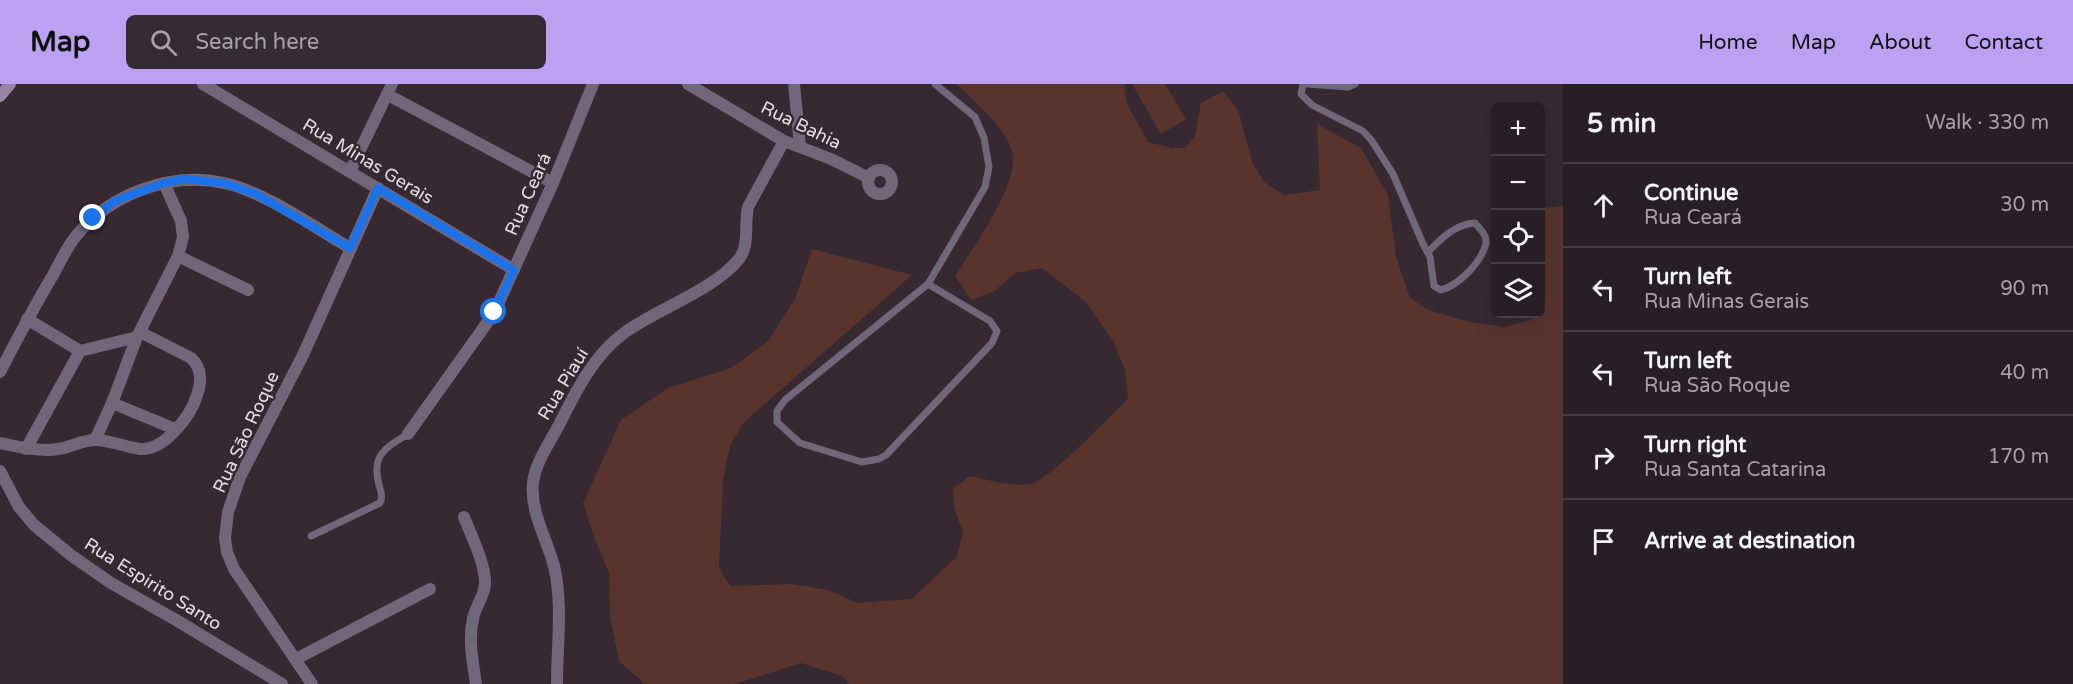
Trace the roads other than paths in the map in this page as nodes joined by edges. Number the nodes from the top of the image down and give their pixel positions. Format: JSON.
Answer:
{"nodes":[{"id":1,"x":9,"y":84,"type":"edge"},
{"id":2,"x":203,"y":84,"type":"edge"},
{"id":3,"x":593,"y":84,"type":"edge"},
{"id":4,"x":688,"y":84,"type":"edge"},
{"id":5,"x":794,"y":84,"type":"edge"},
{"id":6,"x":935,"y":84,"type":"edge"},
{"id":7,"x":1302,"y":84,"type":"edge"},
{"id":8,"x":1308,"y":84,"type":"edge"},
{"id":9,"x":1355,"y":84,"type":"edge"},
{"id":10,"x":390,"y":89,"type":"edge"},
{"id":11,"x":0,"y":96,"type":"edge"},
{"id":12,"x":784,"y":141,"type":"junction"},
{"id":13,"x":800,"y":146,"type":"junction"},
{"id":14,"x":350,"y":171,"type":"junction"},
{"id":15,"x":869,"y":178,"type":"dead end"},
{"id":16,"x":164,"y":183,"type":"junction"},
{"id":17,"x":553,"y":183,"type":"junction"},
{"id":18,"x":378,"y":188,"type":"junction"},
{"id":19,"x":350,"y":248,"type":"junction"},
{"id":20,"x":1428,"y":252,"type":"junction"},
{"id":21,"x":178,"y":256,"type":"junction"},
{"id":22,"x":514,"y":270,"type":"junction"},
{"id":23,"x":928,"y":284,"type":"junction"},
{"id":24,"x":248,"y":290,"type":"dead end"},
{"id":25,"x":27,"y":319,"type":"junction"},
{"id":26,"x":139,"y":335,"type":"junction"},
{"id":27,"x":80,"y":351,"type":"junction"},
{"id":28,"x":0,"y":372,"type":"edge"},
{"id":29,"x":112,"y":403,"type":"junction"},
{"id":30,"x":175,"y":429,"type":"junction"},
{"id":31,"x":408,"y":434,"type":"joint"},
{"id":32,"x":95,"y":440,"type":"junction"},
{"id":33,"x":0,"y":443,"type":"edge"},
{"id":34,"x":26,"y":448,"type":"junction"},
{"id":35,"x":0,"y":471,"type":"edge"},
{"id":36,"x":464,"y":517,"type":"dead end"},
{"id":37,"x":311,"y":536,"type":"dead end"},
{"id":38,"x":430,"y":588,"type":"dead end"},
{"id":39,"x":296,"y":659,"type":"junction"},
{"id":40,"x":282,"y":684,"type":"edge"},
{"id":41,"x":312,"y":684,"type":"edge"},
{"id":42,"x":476,"y":684,"type":"edge"},
{"id":43,"x":557,"y":684,"type":"edge"}],
"edges":[{"from":1,"to":11,"type":"main road"},
{"from":2,"to":14,"type":"street","name":"Rua Minas Gerais"},
{"from":3,"to":17,"type":"street","name":"Rua Ceará"},
{"from":4,"to":12,"type":"street","name":"Rua Bahia"},
{"from":5,"to":13,"type":"street"},
{"from":6,"to":23,"type":"lane"},
{"from":7,"to":20,"type":"lane"},
{"from":8,"to":9,"type":"lane"},
{"from":10,"to":14,"type":"street"},
{"from":10,"to":17,"type":"street"},
{"from":12,"to":13,"type":"street","name":"Rua Bahia"},
{"from":12,"to":43,"type":"street","name":"Rua Piauí"},
{"from":13,"to":15,"type":"street","name":"Rua Bahia"},
{"from":14,"to":18,"type":"street","name":"Rua Minas Gerais"},
{"from":16,"to":19,"type":"street"},
{"from":16,"to":21,"type":"street"},
{"from":16,"to":25,"type":"street"},
{"from":17,"to":22,"type":"street","name":"Rua Ceará"},
{"from":18,"to":19,"type":"street","name":"Rua São Roque"},
{"from":18,"to":22,"type":"street","name":"Rua Minas Gerais"},
{"from":19,"to":39,"type":"street","name":"Rua São Roque"},
{"from":20,"to":20,"type":"lane"},
{"from":21,"to":24,"type":"street"},
{"from":21,"to":26,"type":"street"},
{"from":22,"to":31,"type":"street","name":"Rua Ceará"},
{"from":23,"to":23,"type":"lane"},
{"from":25,"to":27,"type":"street"},
{"from":25,"to":28,"type":"street"},
{"from":26,"to":27,"type":"street"},
{"from":26,"to":29,"type":"street"},
{"from":26,"to":30,"type":"street"},
{"from":27,"to":34,"type":"street"},
{"from":29,"to":30,"type":"street"},
{"from":29,"to":32,"type":"street"},
{"from":30,"to":32,"type":"street"},
{"from":31,"to":37,"type":"lane"},
{"from":32,"to":34,"type":"street"},
{"from":33,"to":34,"type":"street"},
{"from":35,"to":40,"type":"street","name":"Rua Espirito Santo"},
{"from":36,"to":42,"type":"street"},
{"from":38,"to":39,"type":"street"},
{"from":39,"to":41,"type":"street","name":"Rua São Roque"}]}
